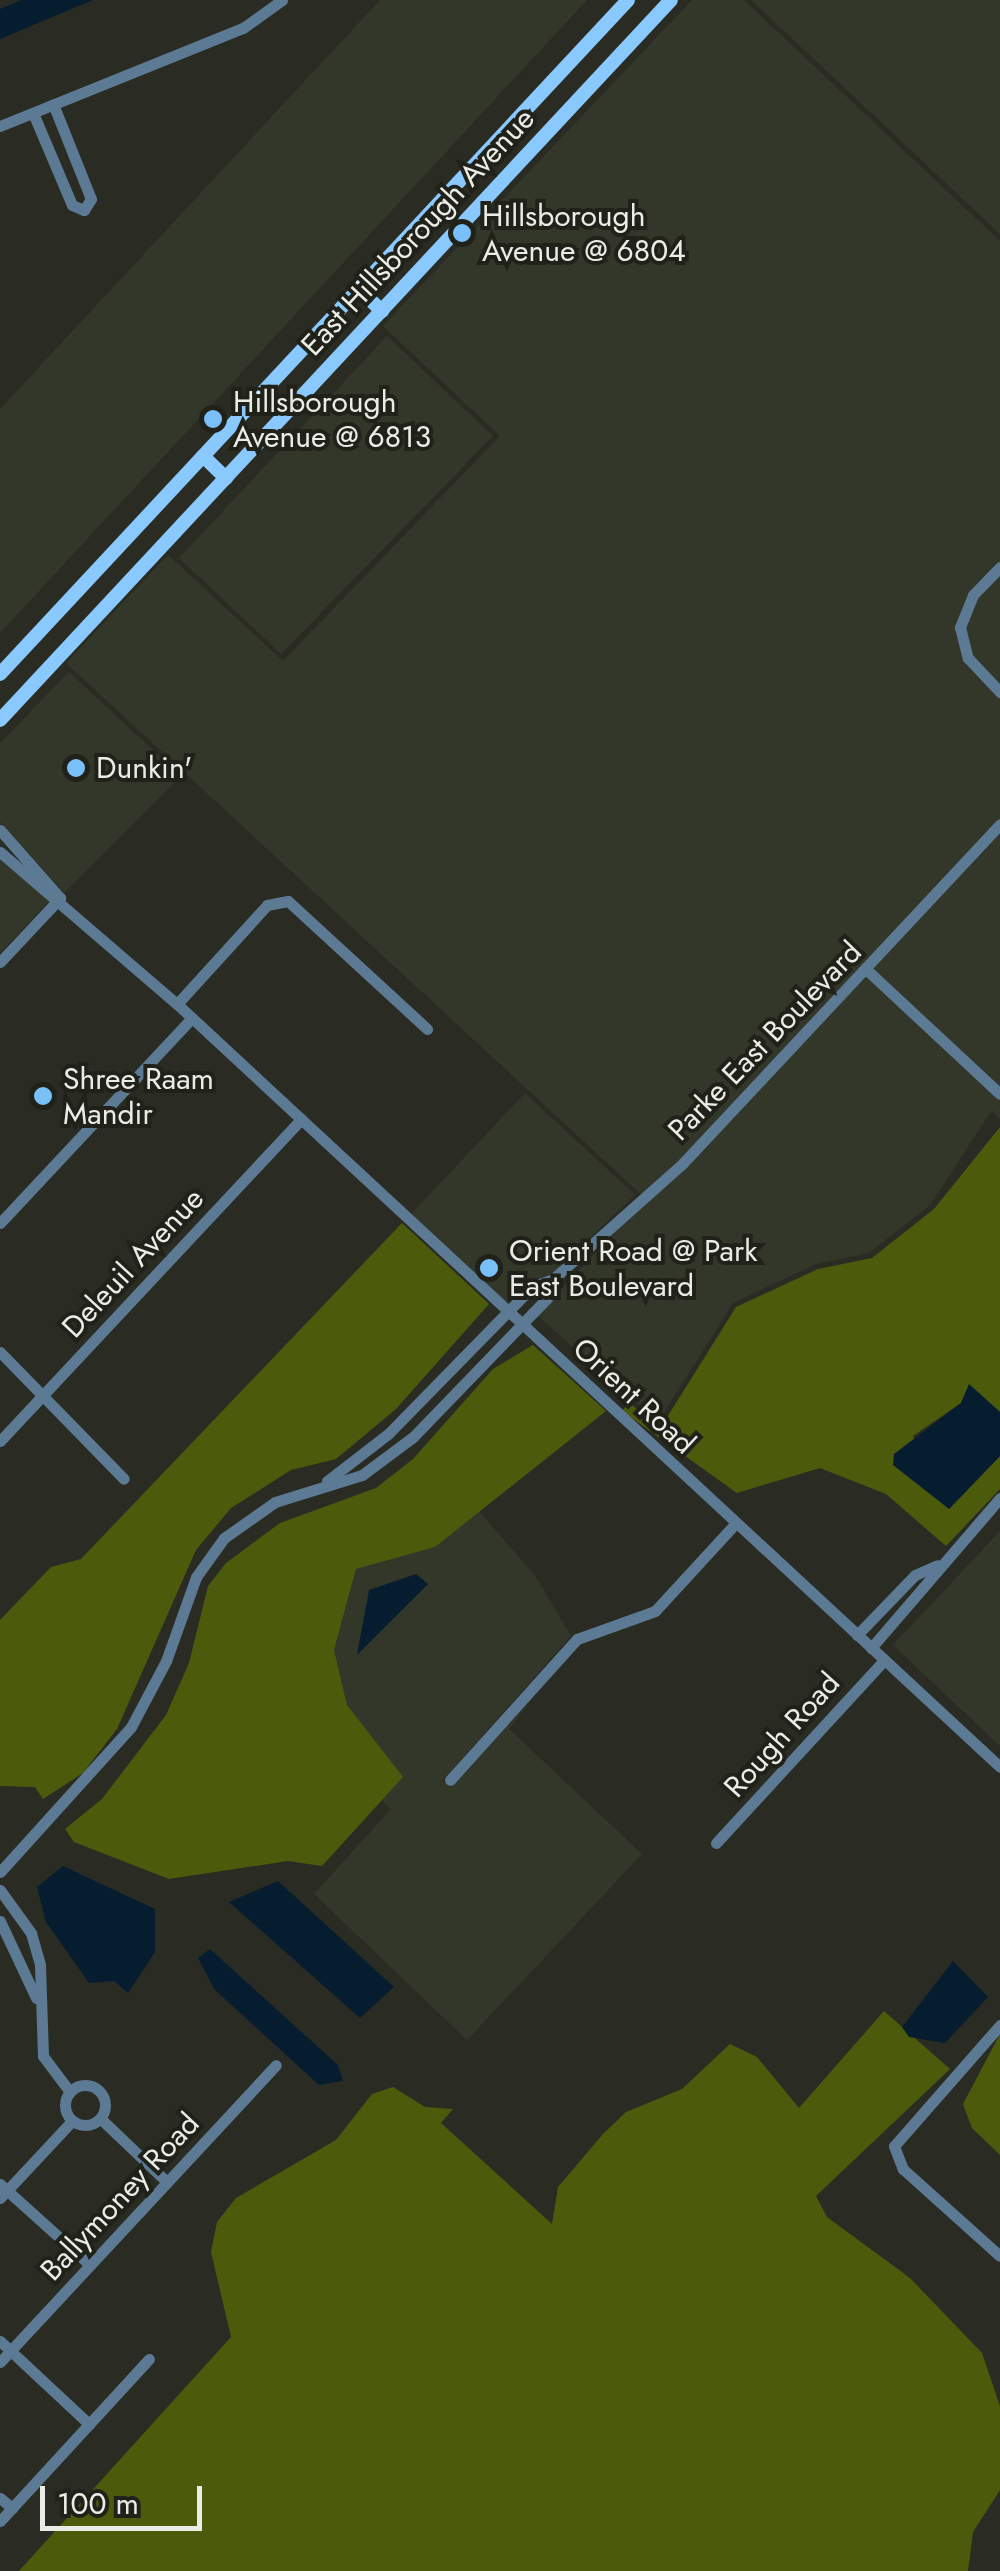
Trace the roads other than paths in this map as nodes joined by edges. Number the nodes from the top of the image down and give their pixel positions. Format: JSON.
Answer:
{"nodes":[{"id":1,"x":282,"y":0,"type":"edge"},
{"id":2,"x":628,"y":0,"type":"edge"},
{"id":3,"x":670,"y":0,"type":"edge"},
{"id":4,"x":53,"y":104,"type":"junction"},
{"id":5,"x":33,"y":113,"type":"junction"},
{"id":6,"x":0,"y":126,"type":"edge"},
{"id":7,"x":359,"y":289,"type":"junction"},
{"id":8,"x":382,"y":311,"type":"junction"},
{"id":9,"x":204,"y":456,"type":"junction"},
{"id":10,"x":226,"y":478,"type":"junction"},
{"id":11,"x":1000,"y":567,"type":"edge"},
{"id":12,"x":0,"y":674,"type":"edge"},
{"id":13,"x":1000,"y":692,"type":"edge"},
{"id":14,"x":0,"y":720,"type":"edge"},
{"id":15,"x":1000,"y":824,"type":"edge"},
{"id":16,"x":0,"y":830,"type":"edge"},
{"id":17,"x":0,"y":852,"type":"edge"},
{"id":18,"x":60,"y":898,"type":"junction"},
{"id":19,"x":0,"y":962,"type":"edge"},
{"id":20,"x":868,"y":972,"type":"junction"},
{"id":21,"x":177,"y":1004,"type":"junction"},
{"id":22,"x":192,"y":1018,"type":"junction"},
{"id":23,"x":427,"y":1029,"type":"dead end"},
{"id":24,"x":1000,"y":1094,"type":"edge"},
{"id":25,"x":301,"y":1119,"type":"junction"},
{"id":26,"x":0,"y":1223,"type":"edge"},
{"id":27,"x":554,"y":1278,"type":"junction"},
{"id":28,"x":506,"y":1312,"type":"junction"},
{"id":29,"x":521,"y":1326,"type":"junction"},
{"id":30,"x":0,"y":1352,"type":"edge"},
{"id":31,"x":45,"y":1394,"type":"junction"},
{"id":32,"x":0,"y":1441,"type":"edge"},
{"id":33,"x":124,"y":1479,"type":"dead end"},
{"id":34,"x":322,"y":1486,"type":"junction"},
{"id":35,"x":1000,"y":1498,"type":"edge"},
{"id":36,"x":735,"y":1524,"type":"junction"},
{"id":37,"x":937,"y":1565,"type":"junction"},
{"id":38,"x":857,"y":1635,"type":"junction"},
{"id":39,"x":871,"y":1648,"type":"junction"},
{"id":40,"x":884,"y":1660,"type":"junction"},
{"id":41,"x":1000,"y":1767,"type":"edge"},
{"id":42,"x":450,"y":1780,"type":"dead end"},
{"id":43,"x":716,"y":1843,"type":"dead end"},
{"id":44,"x":0,"y":1872,"type":"edge"},
{"id":45,"x":0,"y":1890,"type":"edge"},
{"id":46,"x":0,"y":1922,"type":"edge"},
{"id":47,"x":39,"y":2007,"type":"junction"},
{"id":48,"x":1000,"y":2024,"type":"edge"},
{"id":49,"x":276,"y":2064,"type":"dead end"},
{"id":50,"x":70,"y":2092,"type":"junction"},
{"id":51,"x":100,"y":2119,"type":"junction"},
{"id":52,"x":72,"y":2121,"type":"junction"},
{"id":53,"x":167,"y":2182,"type":"junction"},
{"id":54,"x":2,"y":2191,"type":"edge"},
{"id":55,"x":1000,"y":2256,"type":"edge"},
{"id":56,"x":90,"y":2265,"type":"junction"},
{"id":57,"x":0,"y":2340,"type":"edge"},
{"id":58,"x":11,"y":2350,"type":"junction"},
{"id":59,"x":149,"y":2359,"type":"dead end"},
{"id":60,"x":0,"y":2362,"type":"edge"},
{"id":61,"x":89,"y":2424,"type":"junction"},
{"id":62,"x":0,"y":2498,"type":"edge"},
{"id":63,"x":12,"y":2508,"type":"junction"},
{"id":64,"x":0,"y":2521,"type":"edge"}],
"edges":[{"from":1,"to":4,"type":"street"},
{"from":2,"to":7,"type":"main road","name":"East Hillsborough Avenue"},
{"from":3,"to":8,"type":"main road","name":"East Hillsborough Avenue"},
{"from":4,"to":5,"type":"street"},
{"from":4,"to":5,"type":"street"},
{"from":5,"to":6,"type":"street"},
{"from":7,"to":8,"type":"main road"},
{"from":7,"to":9,"type":"main road","name":"East Hillsborough Avenue"},
{"from":8,"to":10,"type":"main road","name":"East Hillsborough Avenue"},
{"from":9,"to":10,"type":"main road"},
{"from":9,"to":12,"type":"main road","name":"East Hillsborough Avenue"},
{"from":10,"to":14,"type":"main road","name":"East Hillsborough Avenue"},
{"from":11,"to":13,"type":"street"},
{"from":15,"to":20,"type":"street","name":"Parke East Boulevard"},
{"from":16,"to":18,"type":"street","name":"Orient Road"},
{"from":17,"to":18,"type":"street","name":"Orient Road"},
{"from":18,"to":19,"type":"street"},
{"from":18,"to":21,"type":"street","name":"Orient Road"},
{"from":20,"to":24,"type":"street"},
{"from":20,"to":27,"type":"street","name":"Parke East Boulevard"},
{"from":21,"to":22,"type":"street","name":"Orient Road"},
{"from":21,"to":23,"type":"street"},
{"from":22,"to":25,"type":"street","name":"Orient Road"},
{"from":22,"to":26,"type":"street"},
{"from":25,"to":28,"type":"street","name":"Orient Road"},
{"from":25,"to":31,"type":"street","name":"Deleuil Avenue"},
{"from":27,"to":28,"type":"street","name":"Parke East Boulevard"},
{"from":27,"to":29,"type":"street","name":"Parke East Boulevard"},
{"from":28,"to":29,"type":"street","name":"Orient Road"},
{"from":28,"to":34,"type":"street","name":"Parke East Boulevard"},
{"from":29,"to":34,"type":"street","name":"Parke East Boulevard"},
{"from":29,"to":36,"type":"street","name":"Orient Road"},
{"from":30,"to":31,"type":"street"},
{"from":31,"to":32,"type":"street","name":"Deleuil Avenue"},
{"from":31,"to":33,"type":"street"},
{"from":34,"to":44,"type":"street","name":"Parke East Boulevard"},
{"from":35,"to":37,"type":"street"},
{"from":36,"to":38,"type":"street","name":"Orient Road"},
{"from":36,"to":42,"type":"street"},
{"from":37,"to":38,"type":"street"},
{"from":37,"to":39,"type":"street"},
{"from":38,"to":39,"type":"street","name":"Orient Road"},
{"from":39,"to":40,"type":"street","name":"Orient Road"},
{"from":40,"to":41,"type":"street","name":"Orient Road"},
{"from":40,"to":43,"type":"street","name":"Rough Road"},
{"from":45,"to":47,"type":"street"},
{"from":46,"to":47,"type":"street"},
{"from":47,"to":50,"type":"street"},
{"from":48,"to":55,"type":"street"},
{"from":49,"to":53,"type":"street","name":"Ballymoney Road"},
{"from":50,"to":51,"type":"street"},
{"from":50,"to":52,"type":"street"},
{"from":51,"to":52,"type":"street"},
{"from":51,"to":53,"type":"street"},
{"from":52,"to":54,"type":"street"},
{"from":53,"to":56,"type":"street","name":"Ballymoney Road"},
{"from":54,"to":56,"type":"street"},
{"from":56,"to":58,"type":"street","name":"Ballymoney Road"},
{"from":57,"to":58,"type":"street"},
{"from":58,"to":60,"type":"street","name":"Ballymoney Road"},
{"from":58,"to":61,"type":"street"},
{"from":59,"to":61,"type":"street"},
{"from":61,"to":63,"type":"street"},
{"from":62,"to":63,"type":"street"},
{"from":63,"to":64,"type":"street"}]}
